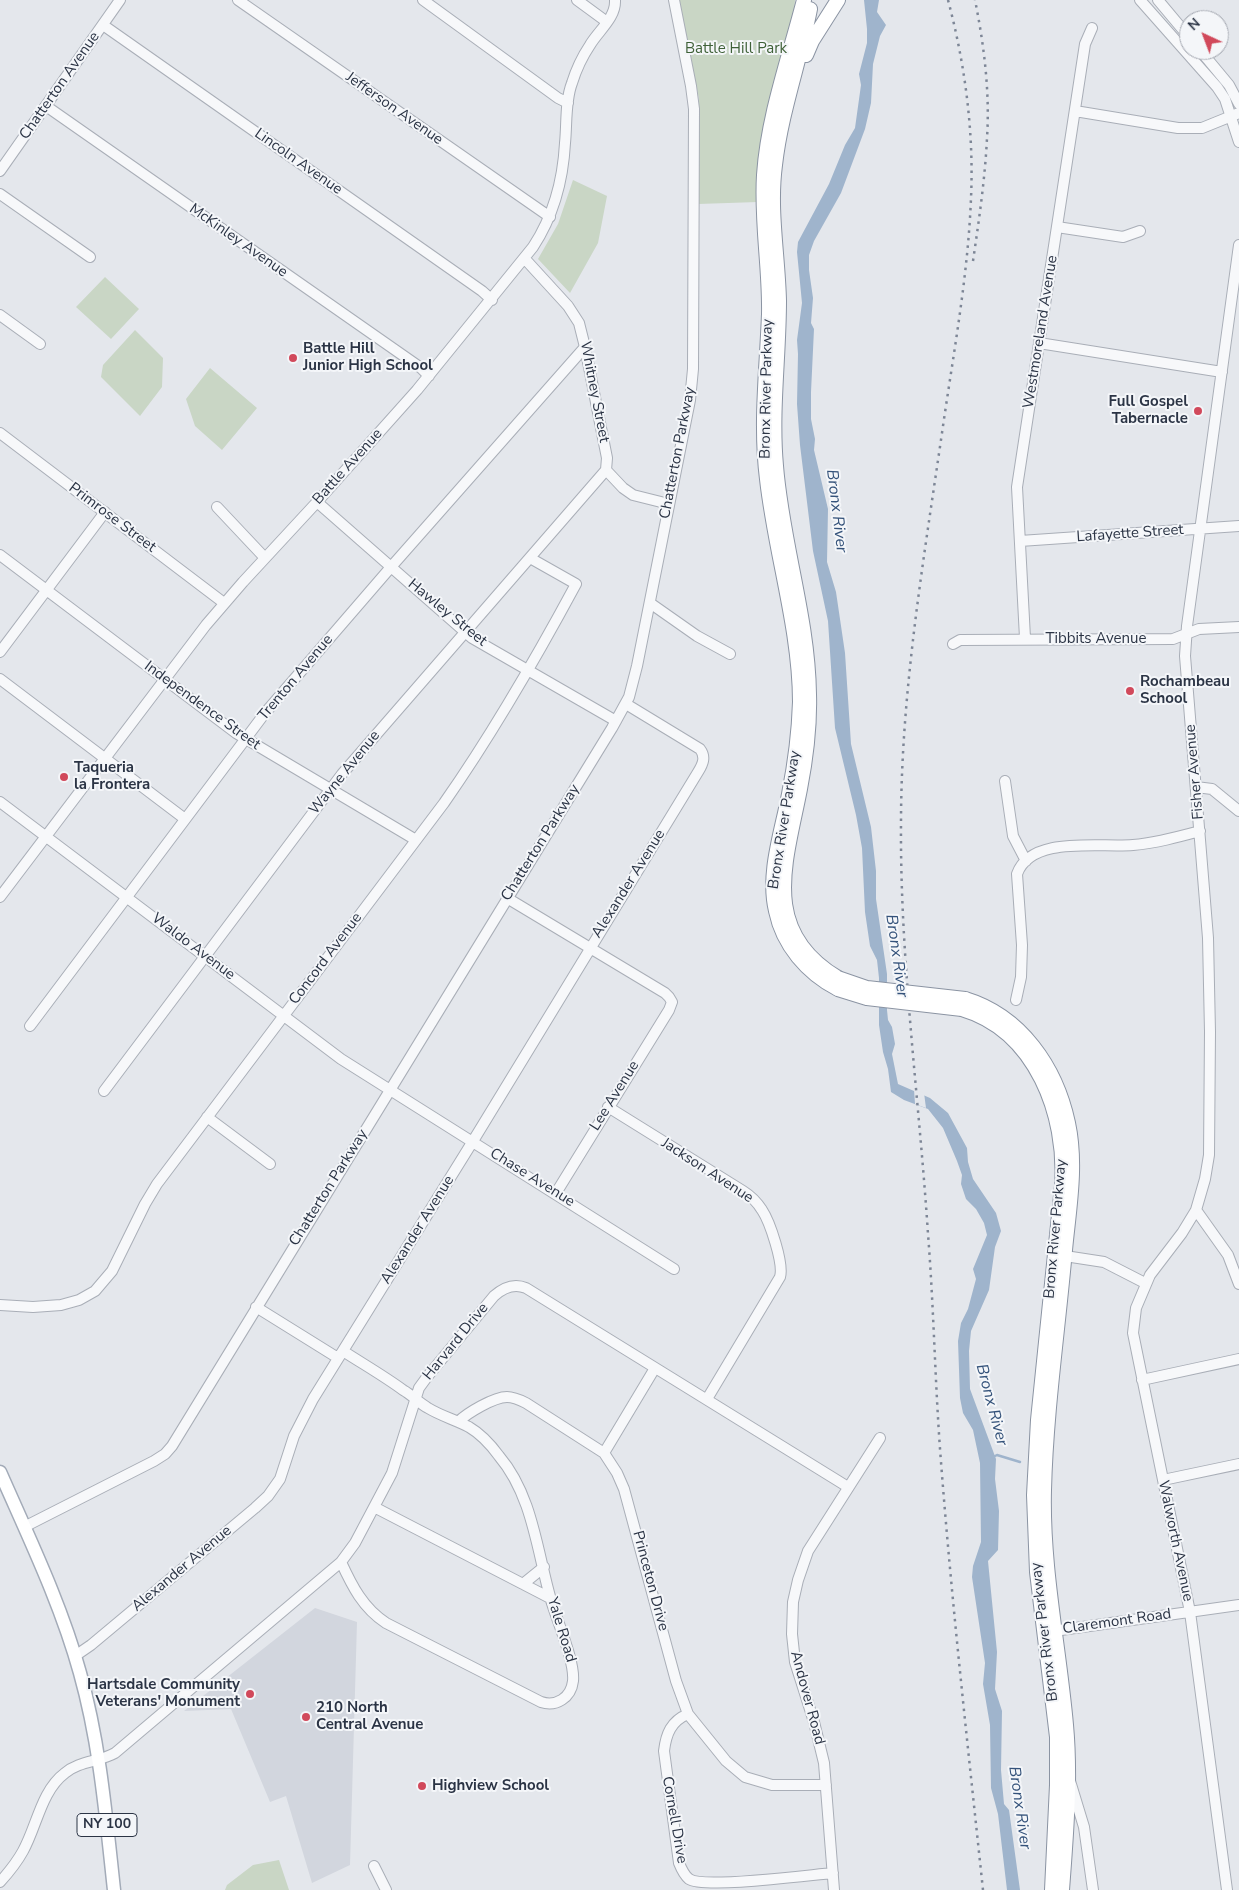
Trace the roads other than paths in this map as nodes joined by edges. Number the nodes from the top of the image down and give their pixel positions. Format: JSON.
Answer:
{"nodes":[{"id":1,"x":120,"y":0,"type":"edge"},
{"id":2,"x":238,"y":0,"type":"edge"},
{"id":3,"x":423,"y":0,"type":"edge"},
{"id":4,"x":578,"y":0,"type":"edge"},
{"id":5,"x":616,"y":0,"type":"edge"},
{"id":6,"x":674,"y":0,"type":"edge"},
{"id":7,"x":798,"y":0,"type":"edge"},
{"id":8,"x":804,"y":0,"type":"edge"},
{"id":9,"x":812,"y":0,"type":"edge"},
{"id":10,"x":838,"y":0,"type":"edge"},
{"id":11,"x":1140,"y":0,"type":"edge"},
{"id":12,"x":1158,"y":0,"type":"edge"},
{"id":13,"x":608,"y":22,"type":"junction"},
{"id":14,"x":103,"y":25,"type":"junction"},
{"id":15,"x":1179,"y":25,"type":"edge"},
{"id":16,"x":1092,"y":28,"type":"dead end"},
{"id":17,"x":794,"y":36,"type":"junction"},
{"id":18,"x":1208,"y":60,"type":"edge"},
{"id":19,"x":790,"y":92,"type":"junction"},
{"id":20,"x":568,"y":102,"type":"junction"},
{"id":21,"x":1239,"y":104,"type":"edge"},
{"id":22,"x":46,"y":106,"type":"junction"},
{"id":23,"x":1239,"y":108,"type":"edge"},
{"id":24,"x":1075,"y":111,"type":"junction"},
{"id":25,"x":1235,"y":114,"type":"edge"},
{"id":26,"x":1239,"y":142,"type":"edge"},
{"id":27,"x":0,"y":171,"type":"edge"},
{"id":28,"x":0,"y":194,"type":"edge"},
{"id":29,"x":550,"y":217,"type":"junction"},
{"id":30,"x":1057,"y":227,"type":"junction"},
{"id":31,"x":1140,"y":231,"type":"dead end"},
{"id":32,"x":1239,"y":245,"type":"edge"},
{"id":33,"x":90,"y":258,"type":"dead end"},
{"id":34,"x":525,"y":260,"type":"junction"},
{"id":35,"x":492,"y":300,"type":"junction"},
{"id":36,"x":1234,"y":309,"type":"edge"},
{"id":37,"x":0,"y":315,"type":"edge"},
{"id":38,"x":1039,"y":343,"type":"junction"},
{"id":39,"x":40,"y":344,"type":"dead end"},
{"id":40,"x":585,"y":347,"type":"junction"},
{"id":41,"x":1222,"y":372,"type":"junction"},
{"id":42,"x":429,"y":376,"type":"junction"},
{"id":43,"x":0,"y":433,"type":"edge"},
{"id":44,"x":606,"y":470,"type":"junction"},
{"id":45,"x":317,"y":502,"type":"junction"},
{"id":46,"x":669,"y":504,"type":"junction"},
{"id":47,"x":217,"y":506,"type":"dead end"},
{"id":48,"x":105,"y":512,"type":"junction"},
{"id":49,"x":1239,"y":526,"type":"edge"},
{"id":50,"x":1200,"y":529,"type":"junction"},
{"id":51,"x":1020,"y":541,"type":"junction"},
{"id":52,"x":0,"y":555,"type":"edge"},
{"id":53,"x":265,"y":558,"type":"junction"},
{"id":54,"x":530,"y":558,"type":"junction"},
{"id":55,"x":391,"y":567,"type":"junction"},
{"id":56,"x":46,"y":590,"type":"junction"},
{"id":57,"x":224,"y":603,"type":"junction"},
{"id":58,"x":650,"y":604,"type":"junction"},
{"id":59,"x":1239,"y":627,"type":"edge"},
{"id":60,"x":466,"y":632,"type":"junction"},
{"id":61,"x":1186,"y":634,"type":"junction"},
{"id":62,"x":1025,"y":638,"type":"junction"},
{"id":63,"x":953,"y":644,"type":"dead end"},
{"id":64,"x":0,"y":652,"type":"edge"},
{"id":65,"x":730,"y":654,"type":"dead end"},
{"id":66,"x":528,"y":672,"type":"junction"},
{"id":67,"x":0,"y":679,"type":"edge"},
{"id":68,"x":164,"y":680,"type":"junction"},
{"id":69,"x":626,"y":704,"type":"junction"},
{"id":70,"x":616,"y":721,"type":"junction"},
{"id":71,"x":245,"y":739,"type":"junction"},
{"id":72,"x":104,"y":757,"type":"junction"},
{"id":73,"x":1005,"y":781,"type":"dead end"},
{"id":74,"x":1196,"y":787,"type":"junction"},
{"id":75,"x":330,"y":789,"type":"junction"},
{"id":76,"x":0,"y":802,"type":"edge"},
{"id":77,"x":1239,"y":811,"type":"edge"},
{"id":78,"x":184,"y":819,"type":"junction"},
{"id":79,"x":1200,"y":831,"type":"junction"},
{"id":80,"x":46,"y":836,"type":"junction"},
{"id":81,"x":416,"y":840,"type":"junction"},
{"id":82,"x":1026,"y":861,"type":"junction"},
{"id":83,"x":0,"y":897,"type":"edge"},
{"id":84,"x":126,"y":897,"type":"junction"},
{"id":85,"x":507,"y":898,"type":"junction"},
{"id":86,"x":590,"y":948,"type":"junction"},
{"id":87,"x":205,"y":956,"type":"junction"},
{"id":88,"x":838,"y":983,"type":"junction"},
{"id":89,"x":1016,"y":1000,"type":"dead end"},
{"id":90,"x":963,"y":1004,"type":"junction"},
{"id":91,"x":283,"y":1016,"type":"junction"},
{"id":92,"x":30,"y":1026,"type":"dead end"},
{"id":93,"x":390,"y":1089,"type":"junction"},
{"id":94,"x":104,"y":1091,"type":"dead end"},
{"id":95,"x":608,"y":1108,"type":"junction"},
{"id":96,"x":207,"y":1117,"type":"junction"},
{"id":97,"x":473,"y":1141,"type":"junction"},
{"id":98,"x":270,"y":1164,"type":"dead end"},
{"id":99,"x":556,"y":1193,"type":"junction"},
{"id":100,"x":1196,"y":1210,"type":"junction"},
{"id":101,"x":1065,"y":1256,"type":"junction"},
{"id":102,"x":674,"y":1268,"type":"dead end"},
{"id":103,"x":1146,"y":1283,"type":"junction"},
{"id":104,"x":1239,"y":1284,"type":"edge"},
{"id":105,"x":0,"y":1306,"type":"edge"},
{"id":106,"x":256,"y":1307,"type":"junction"},
{"id":107,"x":341,"y":1354,"type":"junction"},
{"id":108,"x":1239,"y":1359,"type":"edge"},
{"id":109,"x":655,"y":1368,"type":"junction"},
{"id":110,"x":1142,"y":1380,"type":"junction"},
{"id":111,"x":415,"y":1399,"type":"junction"},
{"id":112,"x":707,"y":1399,"type":"junction"},
{"id":113,"x":458,"y":1422,"type":"junction"},
{"id":114,"x":880,"y":1438,"type":"dead end"},
{"id":115,"x":604,"y":1453,"type":"junction"},
{"id":116,"x":1239,"y":1464,"type":"edge"},
{"id":117,"x":0,"y":1472,"type":"edge"},
{"id":118,"x":1163,"y":1480,"type":"junction"},
{"id":119,"x":848,"y":1487,"type":"junction"},
{"id":120,"x":374,"y":1507,"type":"junction"},
{"id":121,"x":24,"y":1527,"type":"junction"},
{"id":122,"x":341,"y":1562,"type":"junction"},
{"id":123,"x":544,"y":1567,"type":"junction"},
{"id":124,"x":524,"y":1584,"type":"junction"},
{"id":125,"x":550,"y":1598,"type":"junction"},
{"id":126,"x":1239,"y":1606,"type":"edge"},
{"id":127,"x":1190,"y":1612,"type":"junction"},
{"id":128,"x":1049,"y":1631,"type":"junction"},
{"id":129,"x":75,"y":1656,"type":"junction"},
{"id":130,"x":688,"y":1714,"type":"junction"},
{"id":131,"x":99,"y":1760,"type":"junction"},
{"id":132,"x":1067,"y":1773,"type":"junction"},
{"id":133,"x":826,"y":1785,"type":"junction"},
{"id":134,"x":374,"y":1866,"type":"dead end"},
{"id":135,"x":832,"y":1873,"type":"junction"},
{"id":136,"x":0,"y":1882,"type":"edge"},
{"id":137,"x":114,"y":1890,"type":"edge"},
{"id":138,"x":386,"y":1890,"type":"edge"},
{"id":139,"x":834,"y":1890,"type":"edge"},
{"id":140,"x":1052,"y":1890,"type":"edge"},
{"id":141,"x":1062,"y":1890,"type":"edge"},
{"id":142,"x":1093,"y":1890,"type":"edge"},
{"id":143,"x":1227,"y":1890,"type":"edge"}],
"edges":[{"from":1,"to":14,"type":"street","name":"Chatterton Avenue"},
{"from":2,"to":29,"type":"street","name":"Jefferson Avenue"},
{"from":3,"to":20,"type":"street"},
{"from":4,"to":13,"type":"street"},
{"from":5,"to":13,"type":"street","name":"Battle Avenue"},
{"from":6,"to":46,"type":"street","name":"Chatterton Parkway"},
{"from":7,"to":17,"type":"highway"},
{"from":8,"to":17,"type":"highway","name":"Bronx River Parkway"},
{"from":9,"to":19,"type":"highway","name":"Bronx River Parkway"},
{"from":10,"to":19,"type":"highway"},
{"from":11,"to":25,"type":"street"},
{"from":12,"to":15,"type":"street"},
{"from":13,"to":20,"type":"street","name":"Battle Avenue"},
{"from":14,"to":22,"type":"street","name":"Chatterton Avenue"},
{"from":14,"to":35,"type":"street","name":"Lincoln Avenue"},
{"from":16,"to":24,"type":"street","name":"Westmoreland Avenue"},
{"from":17,"to":88,"type":"highway","name":"Bronx River Parkway"},
{"from":18,"to":21,"type":"street"},
{"from":19,"to":88,"type":"highway","name":"Bronx River Parkway"},
{"from":20,"to":29,"type":"street","name":"Battle Avenue"},
{"from":22,"to":27,"type":"street","name":"Chatterton Avenue"},
{"from":22,"to":42,"type":"street","name":"McKinley Avenue"},
{"from":23,"to":25,"type":"street"},
{"from":24,"to":25,"type":"street"},
{"from":24,"to":30,"type":"street","name":"Westmoreland Avenue"},
{"from":25,"to":26,"type":"street"},
{"from":28,"to":33,"type":"street"},
{"from":29,"to":34,"type":"street","name":"Battle Avenue"},
{"from":30,"to":31,"type":"street"},
{"from":30,"to":38,"type":"street","name":"Westmoreland Avenue"},
{"from":32,"to":36,"type":"street","name":"Fisher Avenue"},
{"from":34,"to":35,"type":"street","name":"Battle Avenue"},
{"from":34,"to":40,"type":"street","name":"Whitney Street"},
{"from":35,"to":42,"type":"street","name":"Battle Avenue"},
{"from":36,"to":41,"type":"street","name":"Fisher Avenue"},
{"from":37,"to":39,"type":"street"},
{"from":38,"to":41,"type":"street"},
{"from":38,"to":51,"type":"street","name":"Westmoreland Avenue"},
{"from":40,"to":44,"type":"street","name":"Whitney Street"},
{"from":40,"to":55,"type":"street","name":"Trenton Avenue"},
{"from":41,"to":50,"type":"street","name":"Fisher Avenue"},
{"from":42,"to":45,"type":"street","name":"Battle Avenue"},
{"from":43,"to":48,"type":"street","name":"Primrose Street"},
{"from":44,"to":46,"type":"street"},
{"from":44,"to":54,"type":"street","name":"Wayne Avenue"},
{"from":45,"to":53,"type":"street","name":"Battle Avenue"},
{"from":45,"to":55,"type":"street","name":"Hawley Street"},
{"from":46,"to":58,"type":"street","name":"Chatterton Parkway"},
{"from":47,"to":53,"type":"street"},
{"from":48,"to":56,"type":"street"},
{"from":48,"to":57,"type":"street","name":"Primrose Street"},
{"from":49,"to":50,"type":"street","name":"Lafayette Street"},
{"from":50,"to":51,"type":"street","name":"Lafayette Street"},
{"from":50,"to":61,"type":"street","name":"Fisher Avenue"},
{"from":51,"to":62,"type":"street","name":"Westmoreland Avenue"},
{"from":52,"to":56,"type":"street","name":"Independence Street"},
{"from":53,"to":57,"type":"street","name":"Battle Avenue"},
{"from":54,"to":60,"type":"street","name":"Wayne Avenue"},
{"from":54,"to":66,"type":"street","name":"Concord Avenue"},
{"from":55,"to":60,"type":"street","name":"Hawley Street"},
{"from":55,"to":71,"type":"street","name":"Trenton Avenue"},
{"from":56,"to":64,"type":"street"},
{"from":56,"to":68,"type":"street","name":"Independence Street"},
{"from":57,"to":68,"type":"street","name":"Battle Avenue"},
{"from":58,"to":65,"type":"street"},
{"from":58,"to":69,"type":"street","name":"Chatterton Parkway"},
{"from":59,"to":61,"type":"street","name":"Tibbits Avenue"},
{"from":60,"to":66,"type":"street","name":"Hawley Street"},
{"from":60,"to":75,"type":"street","name":"Wayne Avenue"},
{"from":61,"to":62,"type":"street","name":"Tibbits Avenue"},
{"from":61,"to":74,"type":"street","name":"Fisher Avenue"},
{"from":62,"to":63,"type":"street","name":"Tibbits Avenue"},
{"from":66,"to":70,"type":"street","name":"Hawley Street"},
{"from":66,"to":81,"type":"street","name":"Concord Avenue"},
{"from":67,"to":72,"type":"street"},
{"from":68,"to":71,"type":"street","name":"Independence Street"},
{"from":68,"to":72,"type":"street","name":"Battle Avenue"},
{"from":69,"to":70,"type":"street","name":"Chatterton Parkway"},
{"from":69,"to":86,"type":"street","name":"Alexander Avenue"},
{"from":70,"to":85,"type":"street","name":"Chatterton Parkway"},
{"from":71,"to":75,"type":"street","name":"Independence Street"},
{"from":71,"to":78,"type":"street","name":"Trenton Avenue"},
{"from":72,"to":78,"type":"street"},
{"from":72,"to":80,"type":"street","name":"Battle Avenue"},
{"from":73,"to":82,"type":"street"},
{"from":74,"to":77,"type":"street"},
{"from":74,"to":79,"type":"street","name":"Fisher Avenue"},
{"from":75,"to":81,"type":"street","name":"Independence Street"},
{"from":75,"to":87,"type":"street","name":"Wayne Avenue"},
{"from":76,"to":80,"type":"street","name":"Waldo Avenue"},
{"from":78,"to":84,"type":"street","name":"Trenton Avenue"},
{"from":79,"to":82,"type":"street"},
{"from":79,"to":100,"type":"street","name":"Fisher Avenue"},
{"from":80,"to":83,"type":"street","name":"Battle Avenue"},
{"from":80,"to":84,"type":"street","name":"Waldo Avenue"},
{"from":81,"to":91,"type":"street","name":"Concord Avenue"},
{"from":82,"to":89,"type":"street"},
{"from":84,"to":87,"type":"street","name":"Waldo Avenue"},
{"from":84,"to":92,"type":"street","name":"Trenton Avenue"},
{"from":85,"to":86,"type":"street"},
{"from":85,"to":93,"type":"street","name":"Chatterton Parkway"},
{"from":86,"to":95,"type":"street","name":"Lee Avenue"},
{"from":86,"to":97,"type":"street","name":"Alexander Avenue"},
{"from":87,"to":91,"type":"street","name":"Waldo Avenue"},
{"from":87,"to":94,"type":"street","name":"Wayne Avenue"},
{"from":88,"to":90,"type":"highway","name":"Bronx River Parkway","bridge":true},
{"from":90,"to":101,"type":"highway","name":"Bronx River Parkway"},
{"from":90,"to":128,"type":"highway","name":"Bronx River Parkway"},
{"from":91,"to":93,"type":"street","name":"Waldo Avenue"},
{"from":91,"to":96,"type":"street","name":"Concord Avenue"},
{"from":93,"to":97,"type":"street","name":"Chase Avenue"},
{"from":93,"to":106,"type":"street","name":"Chatterton Parkway"},
{"from":95,"to":99,"type":"street","name":"Lee Avenue"},
{"from":95,"to":112,"type":"street","name":"Jackson Avenue"},
{"from":96,"to":98,"type":"street"},
{"from":96,"to":105,"type":"street","name":"Concord Avenue"},
{"from":97,"to":99,"type":"street","name":"Chase Avenue"},
{"from":97,"to":107,"type":"street","name":"Alexander Avenue"},
{"from":99,"to":102,"type":"street","name":"Chase Avenue"},
{"from":100,"to":103,"type":"street","name":"Walworth Avenue"},
{"from":100,"to":104,"type":"street"},
{"from":101,"to":103,"type":"street"},
{"from":101,"to":128,"type":"highway","name":"Bronx River Parkway"},
{"from":103,"to":110,"type":"street","name":"Walworth Avenue"},
{"from":106,"to":107,"type":"street","name":"Yale Road"},
{"from":106,"to":121,"type":"street","name":"Chatterton Parkway"},
{"from":107,"to":111,"type":"street","name":"Yale Road"},
{"from":107,"to":129,"type":"street","name":"Alexander Avenue"},
{"from":108,"to":110,"type":"street"},
{"from":109,"to":111,"type":"street","name":"Harvard Drive"},
{"from":109,"to":112,"type":"street","name":"Harvard Drive"},
{"from":109,"to":115,"type":"street"},
{"from":110,"to":118,"type":"street","name":"Walworth Avenue"},
{"from":111,"to":113,"type":"street","name":"Yale Road"},
{"from":111,"to":120,"type":"street","name":"Harvard Drive"},
{"from":112,"to":119,"type":"street","name":"Harvard Drive"},
{"from":113,"to":115,"type":"street","name":"Princeton Drive"},
{"from":113,"to":123,"type":"street","name":"Yale Road"},
{"from":114,"to":119,"type":"street","name":"Andover Road"},
{"from":115,"to":130,"type":"street","name":"Princeton Drive"},
{"from":116,"to":118,"type":"street"},
{"from":117,"to":121,"type":"main road","number":"NY 100"},
{"from":118,"to":127,"type":"street","name":"Walworth Avenue"},
{"from":119,"to":133,"type":"street","name":"Andover Road"},
{"from":120,"to":122,"type":"street","name":"Harvard Drive"},
{"from":120,"to":124,"type":"street"},
{"from":121,"to":129,"type":"main road","number":"NY 100"},
{"from":122,"to":125,"type":"street","name":"Yale Road"},
{"from":122,"to":131,"type":"street","name":"Harvard Drive"},
{"from":123,"to":124,"type":"street"},
{"from":123,"to":125,"type":"street","name":"Yale Road"},
{"from":124,"to":125,"type":"street"},
{"from":126,"to":127,"type":"street","name":"Claremont Road"},
{"from":127,"to":128,"type":"street","name":"Claremont Road"},
{"from":127,"to":143,"type":"street","name":"Walworth Avenue"},
{"from":128,"to":132,"type":"highway","name":"Bronx River Parkway"},
{"from":128,"to":140,"type":"highway","name":"Bronx River Parkway"},
{"from":129,"to":131,"type":"main road","number":"NY 100"},
{"from":130,"to":133,"type":"street","name":"Princeton Drive"},
{"from":130,"to":135,"type":"street","name":"Cornell Drive"},
{"from":131,"to":136,"type":"street","name":"Harvard Drive"},
{"from":131,"to":137,"type":"main road","number":"NY 100"},
{"from":132,"to":141,"type":"highway","name":"Bronx River Parkway"},
{"from":132,"to":142,"type":"street"},
{"from":133,"to":135,"type":"street","name":"Andover Road"},
{"from":134,"to":138,"type":"street"},
{"from":135,"to":139,"type":"street","name":"Andover Road"}]}
